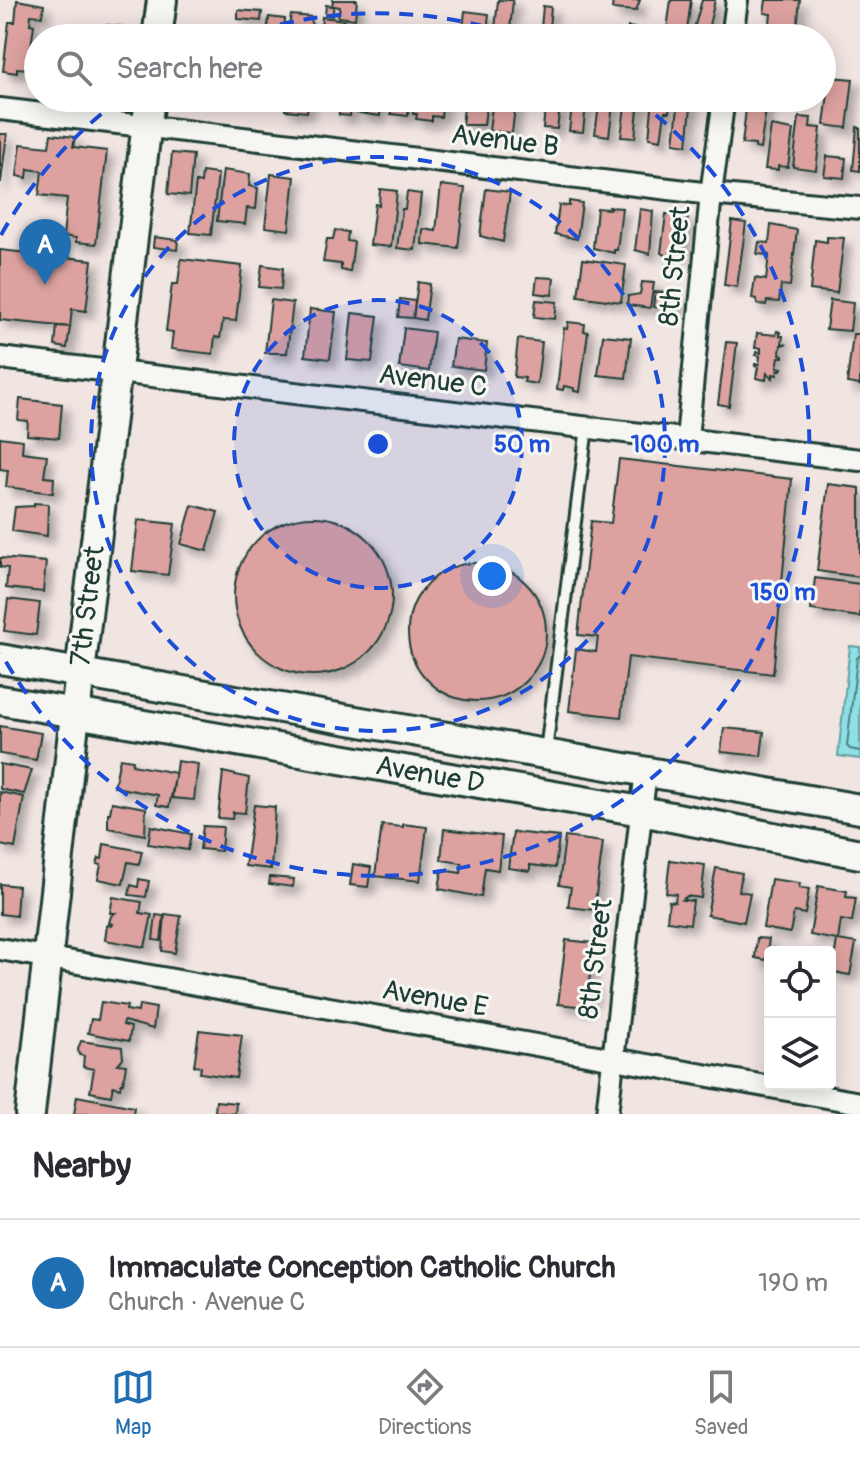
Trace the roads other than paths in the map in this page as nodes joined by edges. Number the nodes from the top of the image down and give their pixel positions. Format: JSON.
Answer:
{"nodes":[{"id":1,"x":162,"y":0,"type":"edge"},
{"id":2,"x":737,"y":0,"type":"edge"},
{"id":3,"x":159,"y":24,"type":"edge"},
{"id":4,"x":734,"y":24,"type":"edge"},
{"id":5,"x":0,"y":109,"type":"edge"},
{"id":6,"x":24,"y":112,"type":"edge"},
{"id":7,"x":26,"y":112,"type":"edge"},
{"id":8,"x":148,"y":112,"type":"edge"},
{"id":9,"x":722,"y":112,"type":"edge"},
{"id":10,"x":146,"y":126,"type":"junction"},
{"id":11,"x":711,"y":194,"type":"junction"},
{"id":12,"x":860,"y":208,"type":"edge"},
{"id":13,"x":0,"y":358,"type":"edge"},
{"id":14,"x":117,"y":373,"type":"junction"},
{"id":15,"x":587,"y":427,"type":"junction"},
{"id":16,"x":687,"y":439,"type":"junction"},
{"id":17,"x":860,"y":460,"type":"edge"},
{"id":18,"x":0,"y":659,"type":"edge"},
{"id":19,"x":80,"y":673,"type":"junction"},
{"id":20,"x":0,"y":700,"type":"edge"},
{"id":21,"x":75,"y":714,"type":"junction"},
{"id":22,"x":545,"y":753,"type":"junction"},
{"id":23,"x":646,"y":770,"type":"junction"},
{"id":24,"x":860,"y":809,"type":"edge"},
{"id":25,"x":641,"y":811,"type":"junction"},
{"id":26,"x":860,"y":854,"type":"edge"},
{"id":27,"x":0,"y":949,"type":"edge"},
{"id":28,"x":49,"y":958,"type":"junction"},
{"id":29,"x":613,"y":1059,"type":"junction"},
{"id":30,"x":860,"y":1103,"type":"edge"},
{"id":31,"x":30,"y":1114,"type":"edge"},
{"id":32,"x":607,"y":1114,"type":"edge"}],
"edges":[{"from":1,"to":3,"type":"street"},
{"from":2,"to":4,"type":"street"},
{"from":5,"to":6,"type":"street","name":"Avenue B"},
{"from":7,"to":10,"type":"street","name":"Avenue B"},
{"from":8,"to":10,"type":"street","name":"7th Street"},
{"from":9,"to":11,"type":"street","name":"8th Street"},
{"from":10,"to":11,"type":"street","name":"Avenue B"},
{"from":10,"to":14,"type":"street","name":"7th Street"},
{"from":11,"to":12,"type":"street","name":"Avenue B"},
{"from":11,"to":16,"type":"street","name":"8th Street"},
{"from":13,"to":14,"type":"street","name":"Avenue C"},
{"from":14,"to":15,"type":"street","name":"Avenue C"},
{"from":14,"to":19,"type":"street","name":"7th Street"},
{"from":15,"to":16,"type":"street","name":"Avenue C"},
{"from":15,"to":22,"type":"lane"},
{"from":16,"to":17,"type":"street","name":"Avenue C"},
{"from":18,"to":19,"type":"street","name":"Avenue D"},
{"from":19,"to":21,"type":"street","name":"7th Street"},
{"from":19,"to":22,"type":"street","name":"Avenue D"},
{"from":20,"to":21,"type":"street","name":"Avenue D"},
{"from":21,"to":25,"type":"street","name":"Avenue D"},
{"from":21,"to":28,"type":"street","name":"7th Street"},
{"from":22,"to":23,"type":"street","name":"Avenue D"},
{"from":23,"to":24,"type":"street","name":"Avenue D"},
{"from":23,"to":25,"type":"street","name":"8th Street"},
{"from":25,"to":26,"type":"street","name":"Avenue D"},
{"from":25,"to":29,"type":"street","name":"8th Street"},
{"from":27,"to":28,"type":"street","name":"Avenue E"},
{"from":28,"to":29,"type":"street","name":"Avenue E"},
{"from":28,"to":31,"type":"street","name":"7th Street"},
{"from":29,"to":30,"type":"street","name":"Avenue E"},
{"from":29,"to":32,"type":"street","name":"8th Street"}]}
